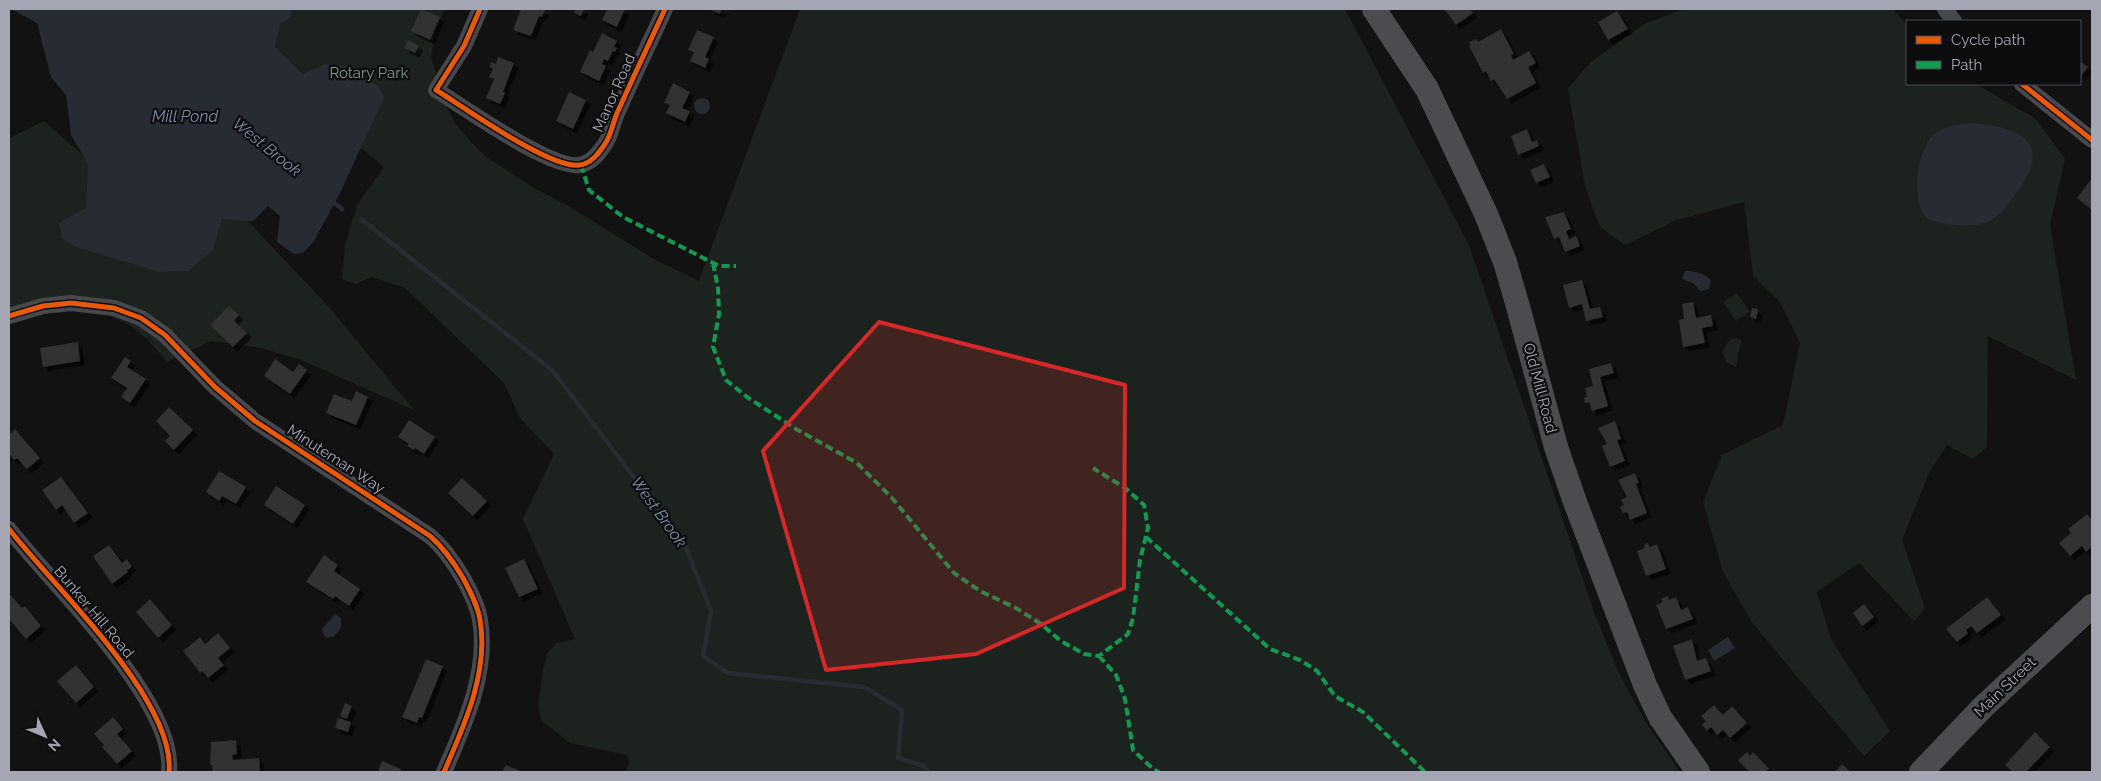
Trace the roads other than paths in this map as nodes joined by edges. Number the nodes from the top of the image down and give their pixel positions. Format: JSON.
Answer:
{"nodes":[{"id":1,"x":480,"y":9,"type":"edge"},
{"id":2,"x":665,"y":9,"type":"edge"},
{"id":3,"x":1374,"y":9,"type":"edge"},
{"id":4,"x":1945,"y":9,"type":"edge"},
{"id":5,"x":1953,"y":20,"type":"edge"},
{"id":6,"x":2023,"y":85,"type":"edge"},
{"id":7,"x":2092,"y":140,"type":"edge"},
{"id":8,"x":9,"y":316,"type":"edge"},
{"id":9,"x":10,"y":534,"type":"edge"},
{"id":10,"x":2092,"y":606,"type":"edge"},
{"id":11,"x":169,"y":772,"type":"edge"},
{"id":12,"x":444,"y":772,"type":"edge"},
{"id":13,"x":1698,"y":772,"type":"edge"},
{"id":14,"x":1921,"y":772,"type":"edge"}],
"edges":[{"from":1,"to":2,"type":"street","name":"Manor Road"},
{"from":3,"to":13,"type":"main road","name":"Old Mill Road"},
{"from":4,"to":5,"type":"street"},
{"from":6,"to":7,"type":"street"},
{"from":8,"to":12,"type":"street","name":"Minuteman Way"},
{"from":9,"to":11,"type":"street","name":"Bunker Hill Road"},
{"from":10,"to":14,"type":"main road","name":"Main Street"}]}
